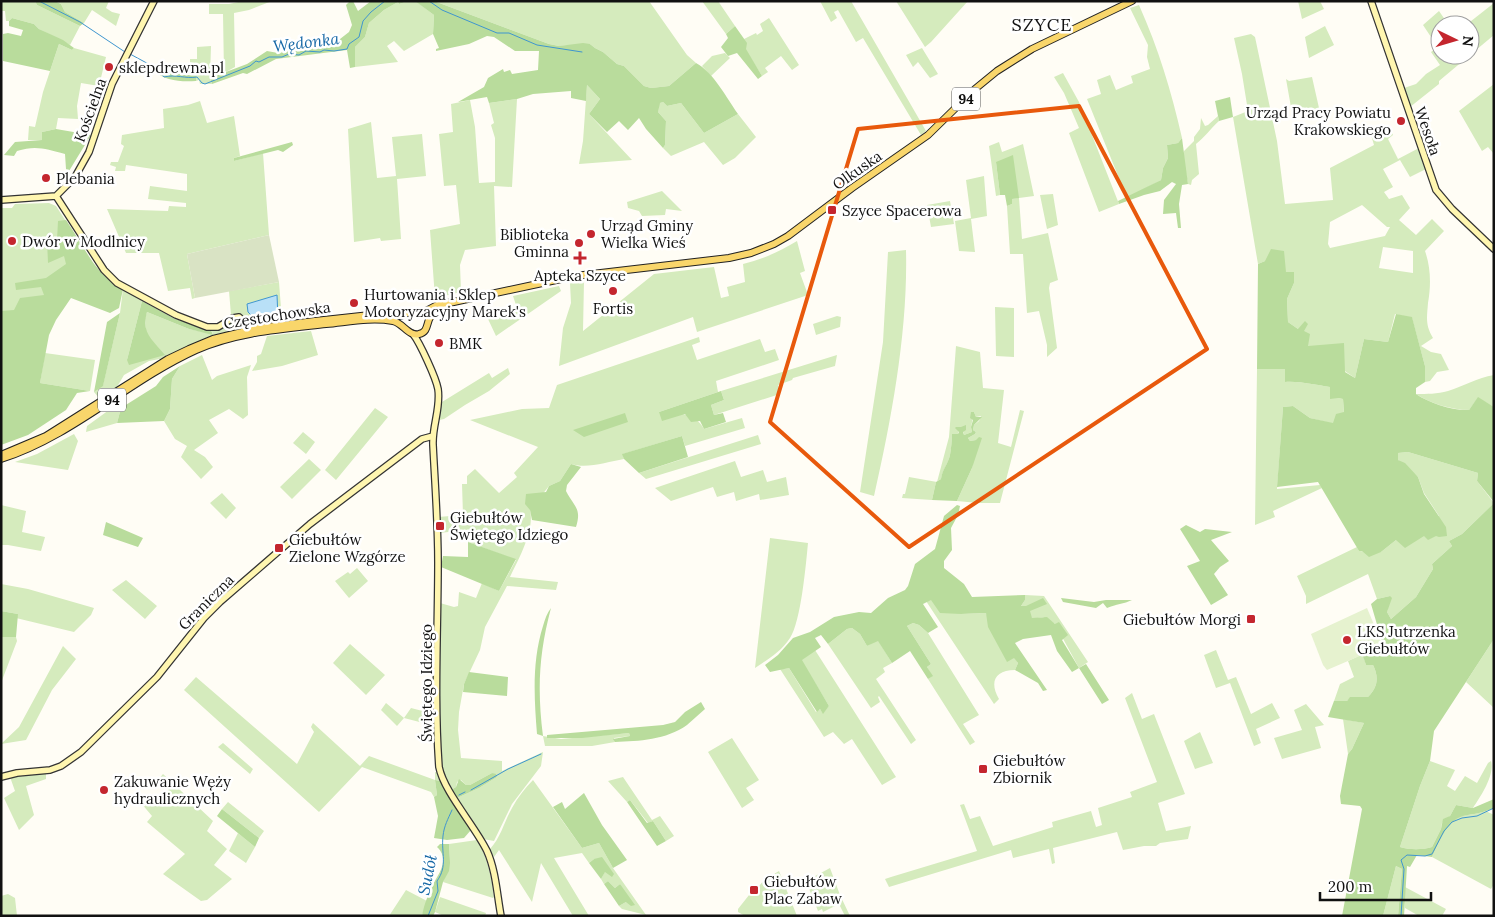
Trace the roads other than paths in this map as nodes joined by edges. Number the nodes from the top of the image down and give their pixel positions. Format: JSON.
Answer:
{"nodes":[{"id":1,"x":154,"y":1,"type":"edge"},
{"id":2,"x":1132,"y":1,"type":"edge"},
{"id":3,"x":1371,"y":1,"type":"edge"},
{"id":4,"x":56,"y":196,"type":"junction"},
{"id":5,"x":1,"y":200,"type":"edge"},
{"id":6,"x":1494,"y":249,"type":"edge"},
{"id":7,"x":449,"y":304,"type":"junction"},
{"id":8,"x":419,"y":312,"type":"junction"},
{"id":9,"x":406,"y":314,"type":"junction"},
{"id":10,"x":428,"y":325,"type":"junction"},
{"id":11,"x":404,"y":327,"type":"junction"},
{"id":12,"x":245,"y":330,"type":"junction"},
{"id":13,"x":423,"y":333,"type":"junction"},
{"id":14,"x":413,"y":334,"type":"junction"},
{"id":15,"x":422,"y":350,"type":"junction"},
{"id":16,"x":433,"y":436,"type":"junction"},
{"id":17,"x":1,"y":455,"type":"edge"},
{"id":18,"x":1,"y":459,"type":"edge"},
{"id":19,"x":1,"y":777,"type":"edge"},
{"id":20,"x":501,"y":916,"type":"edge"}],
"edges":[{"from":1,"to":4,"type":"street","name":"Kościelna"},
{"from":2,"to":7,"type":"main road","name":"Olkuska","number":"94"},
{"from":3,"to":6,"type":"street","name":"Wesoła"},
{"from":4,"to":5,"type":"street"},
{"from":4,"to":12,"type":"street"},
{"from":7,"to":8,"type":"main road","number":"94"},
{"from":7,"to":10,"type":"main road","number":"94"},
{"from":8,"to":9,"type":"main road","number":"94"},
{"from":8,"to":10,"type":"main road"},
{"from":9,"to":11,"type":"main road"},
{"from":9,"to":12,"type":"main road","name":"Częstochowska","number":"94"},
{"from":10,"to":13,"type":"main road","number":"94"},
{"from":11,"to":14,"type":"main road","number":"94"},
{"from":11,"to":18,"type":"main road","name":"Częstochowska","number":"94"},
{"from":12,"to":17,"type":"main road","name":"Częstochowska","number":"94"},
{"from":13,"to":14,"type":"main road"},
{"from":13,"to":15,"type":"street"},
{"from":14,"to":15,"type":"street","name":"Świętego Idziego"},
{"from":15,"to":16,"type":"street","name":"Świętego Idziego"},
{"from":16,"to":19,"type":"street","name":"Graniczna"},
{"from":16,"to":20,"type":"street","name":"Świętego Idziego"}]}
